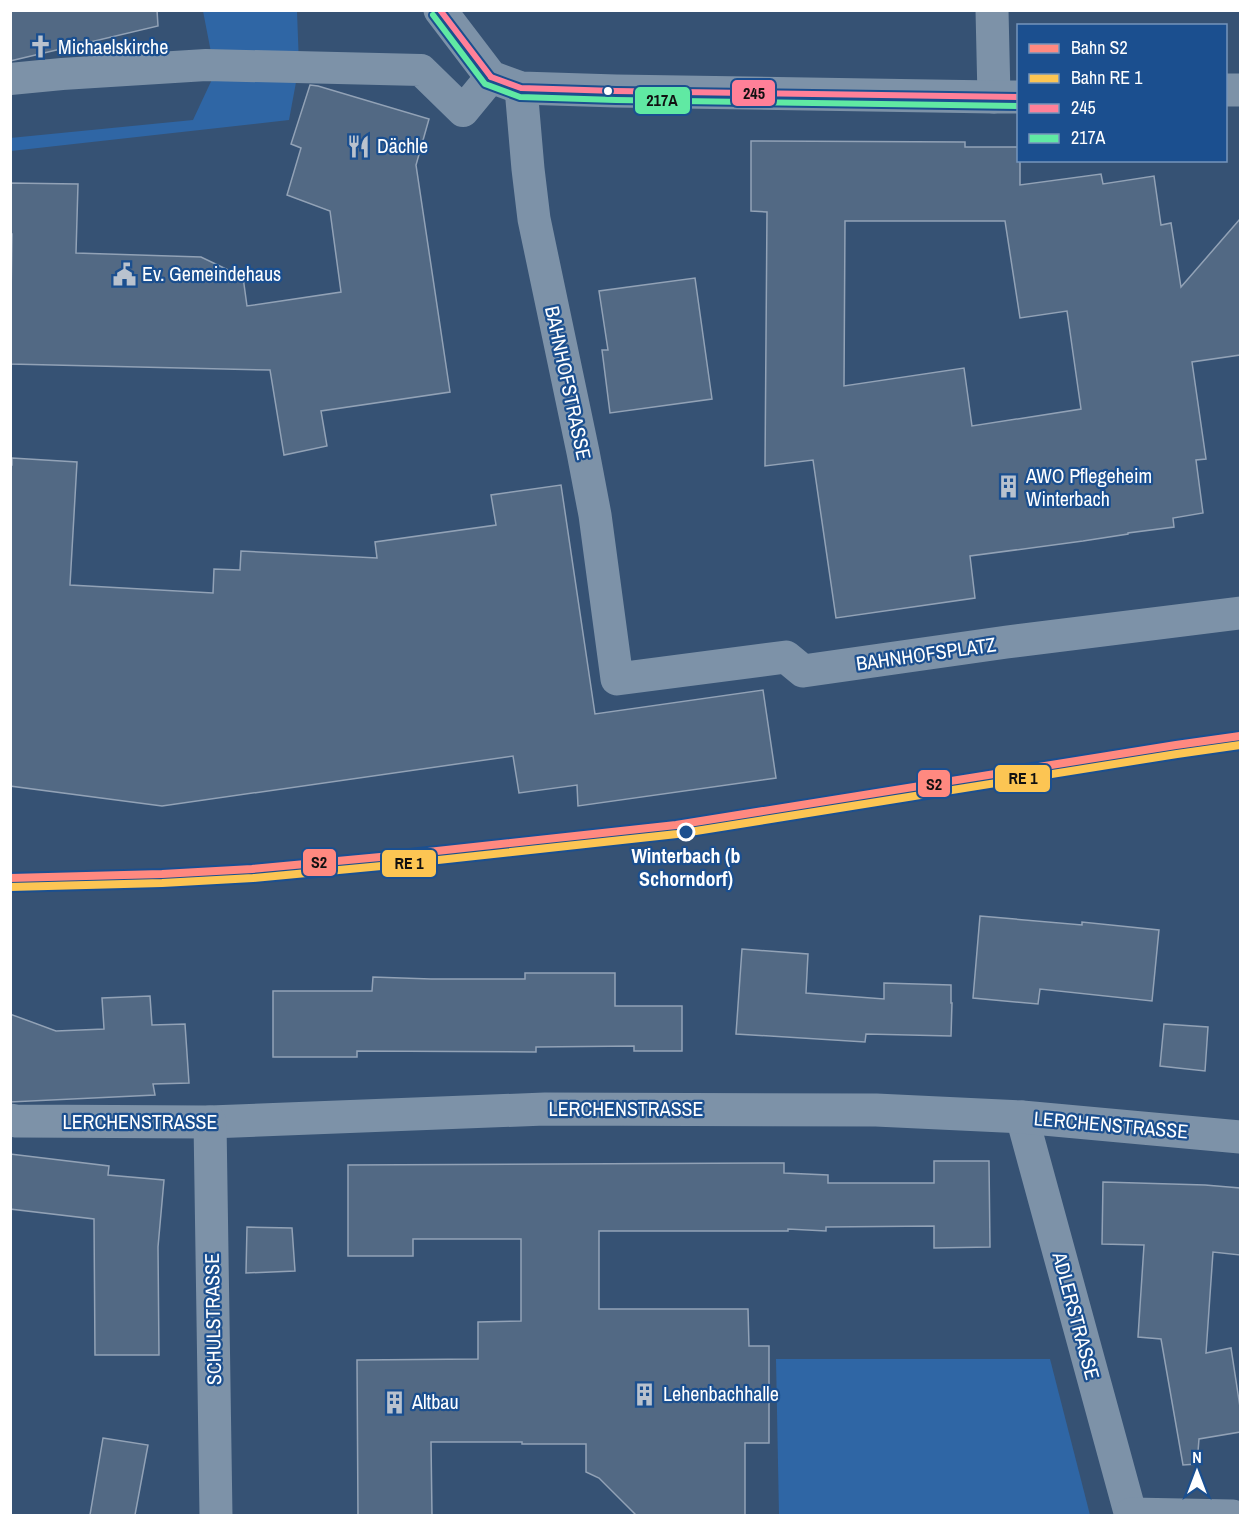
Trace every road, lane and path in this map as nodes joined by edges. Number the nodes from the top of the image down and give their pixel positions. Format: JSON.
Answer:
{"nodes":[{"id":1,"x":440,"y":10,"type":"edge"},
{"id":2,"x":992,"y":10,"type":"edge"},
{"id":3,"x":491,"y":77,"type":"junction"},
{"id":4,"x":10,"y":79,"type":"edge"},
{"id":5,"x":521,"y":88,"type":"junction"},
{"id":6,"x":1006,"y":97,"type":"edge"},
{"id":7,"x":1240,"y":614,"type":"edge"},
{"id":8,"x":617,"y":679,"type":"joint"},
{"id":9,"x":1022,"y":1116,"type":"junction"},
{"id":10,"x":10,"y":1120,"type":"edge"},
{"id":11,"x":210,"y":1122,"type":"junction"},
{"id":12,"x":1240,"y":1137,"type":"edge"},
{"id":13,"x":216,"y":1515,"type":"edge"},
{"id":14,"x":1131,"y":1515,"type":"edge"},
{"id":15,"x":1233,"y":1515,"type":"edge"}],
"edges":[{"from":1,"to":3,"type":"street"},
{"from":2,"to":6,"type":"street"},
{"from":3,"to":4,"type":"street"},
{"from":3,"to":5,"type":"street"},
{"from":5,"to":6,"type":"street"},
{"from":5,"to":8,"type":"street","name":"BAHNHOFSTRASSE"},
{"from":7,"to":8,"type":"street","name":"BAHNHOFSPLATZ"},
{"from":9,"to":11,"type":"street","name":"LERCHENSTRASSE"},
{"from":9,"to":12,"type":"street","name":"LERCHENSTRASSE"},
{"from":9,"to":14,"type":"street","name":"ADLERSTRASSE"},
{"from":10,"to":11,"type":"street","name":"LERCHENSTRASSE"},
{"from":11,"to":13,"type":"street","name":"SCHULSTRASSE"},
{"from":14,"to":15,"type":"street"}]}
